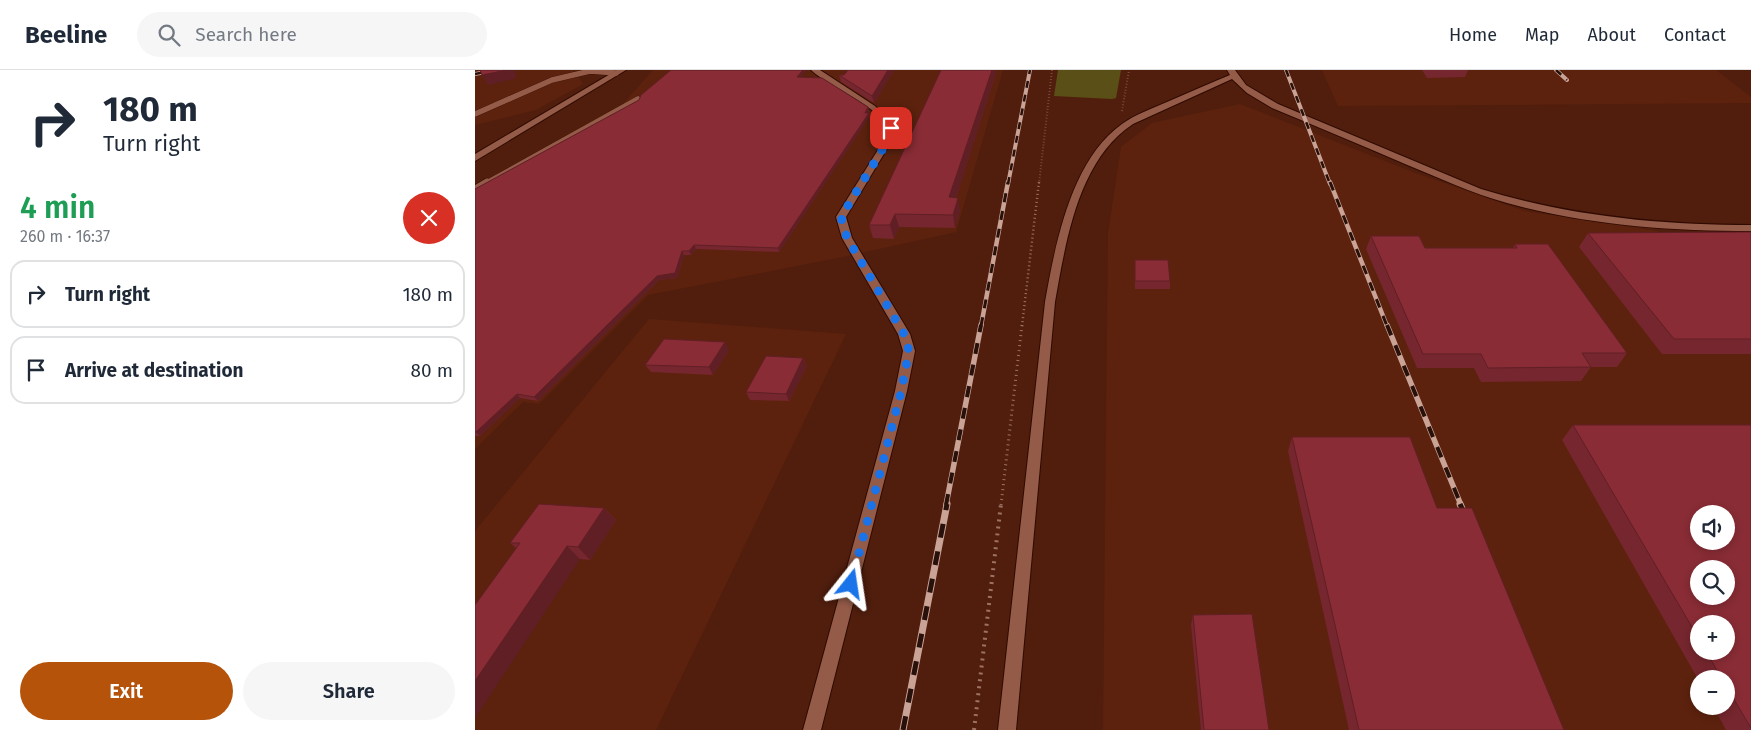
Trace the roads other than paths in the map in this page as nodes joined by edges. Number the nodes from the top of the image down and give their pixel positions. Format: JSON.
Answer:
{"nodes":[{"id":1,"x":815,"y":70,"type":"edge"},
{"id":2,"x":619,"y":72,"type":"edge"},
{"id":3,"x":1232,"y":73,"type":"edge"},
{"id":4,"x":638,"y":98,"type":"edge"},
{"id":5,"x":475,"y":114,"type":"edge"},
{"id":6,"x":475,"y":158,"type":"edge"},
{"id":7,"x":475,"y":189,"type":"edge"},
{"id":8,"x":1751,"y":228,"type":"edge"},
{"id":9,"x":812,"y":730,"type":"edge"},
{"id":10,"x":1007,"y":730,"type":"edge"}],
"edges":[{"from":1,"to":9,"type":"street"},
{"from":2,"to":5,"type":"lane"},
{"from":2,"to":6,"type":"street"},
{"from":3,"to":8,"type":"street"},
{"from":3,"to":10,"type":"street"},
{"from":4,"to":7,"type":"lane"}]}
